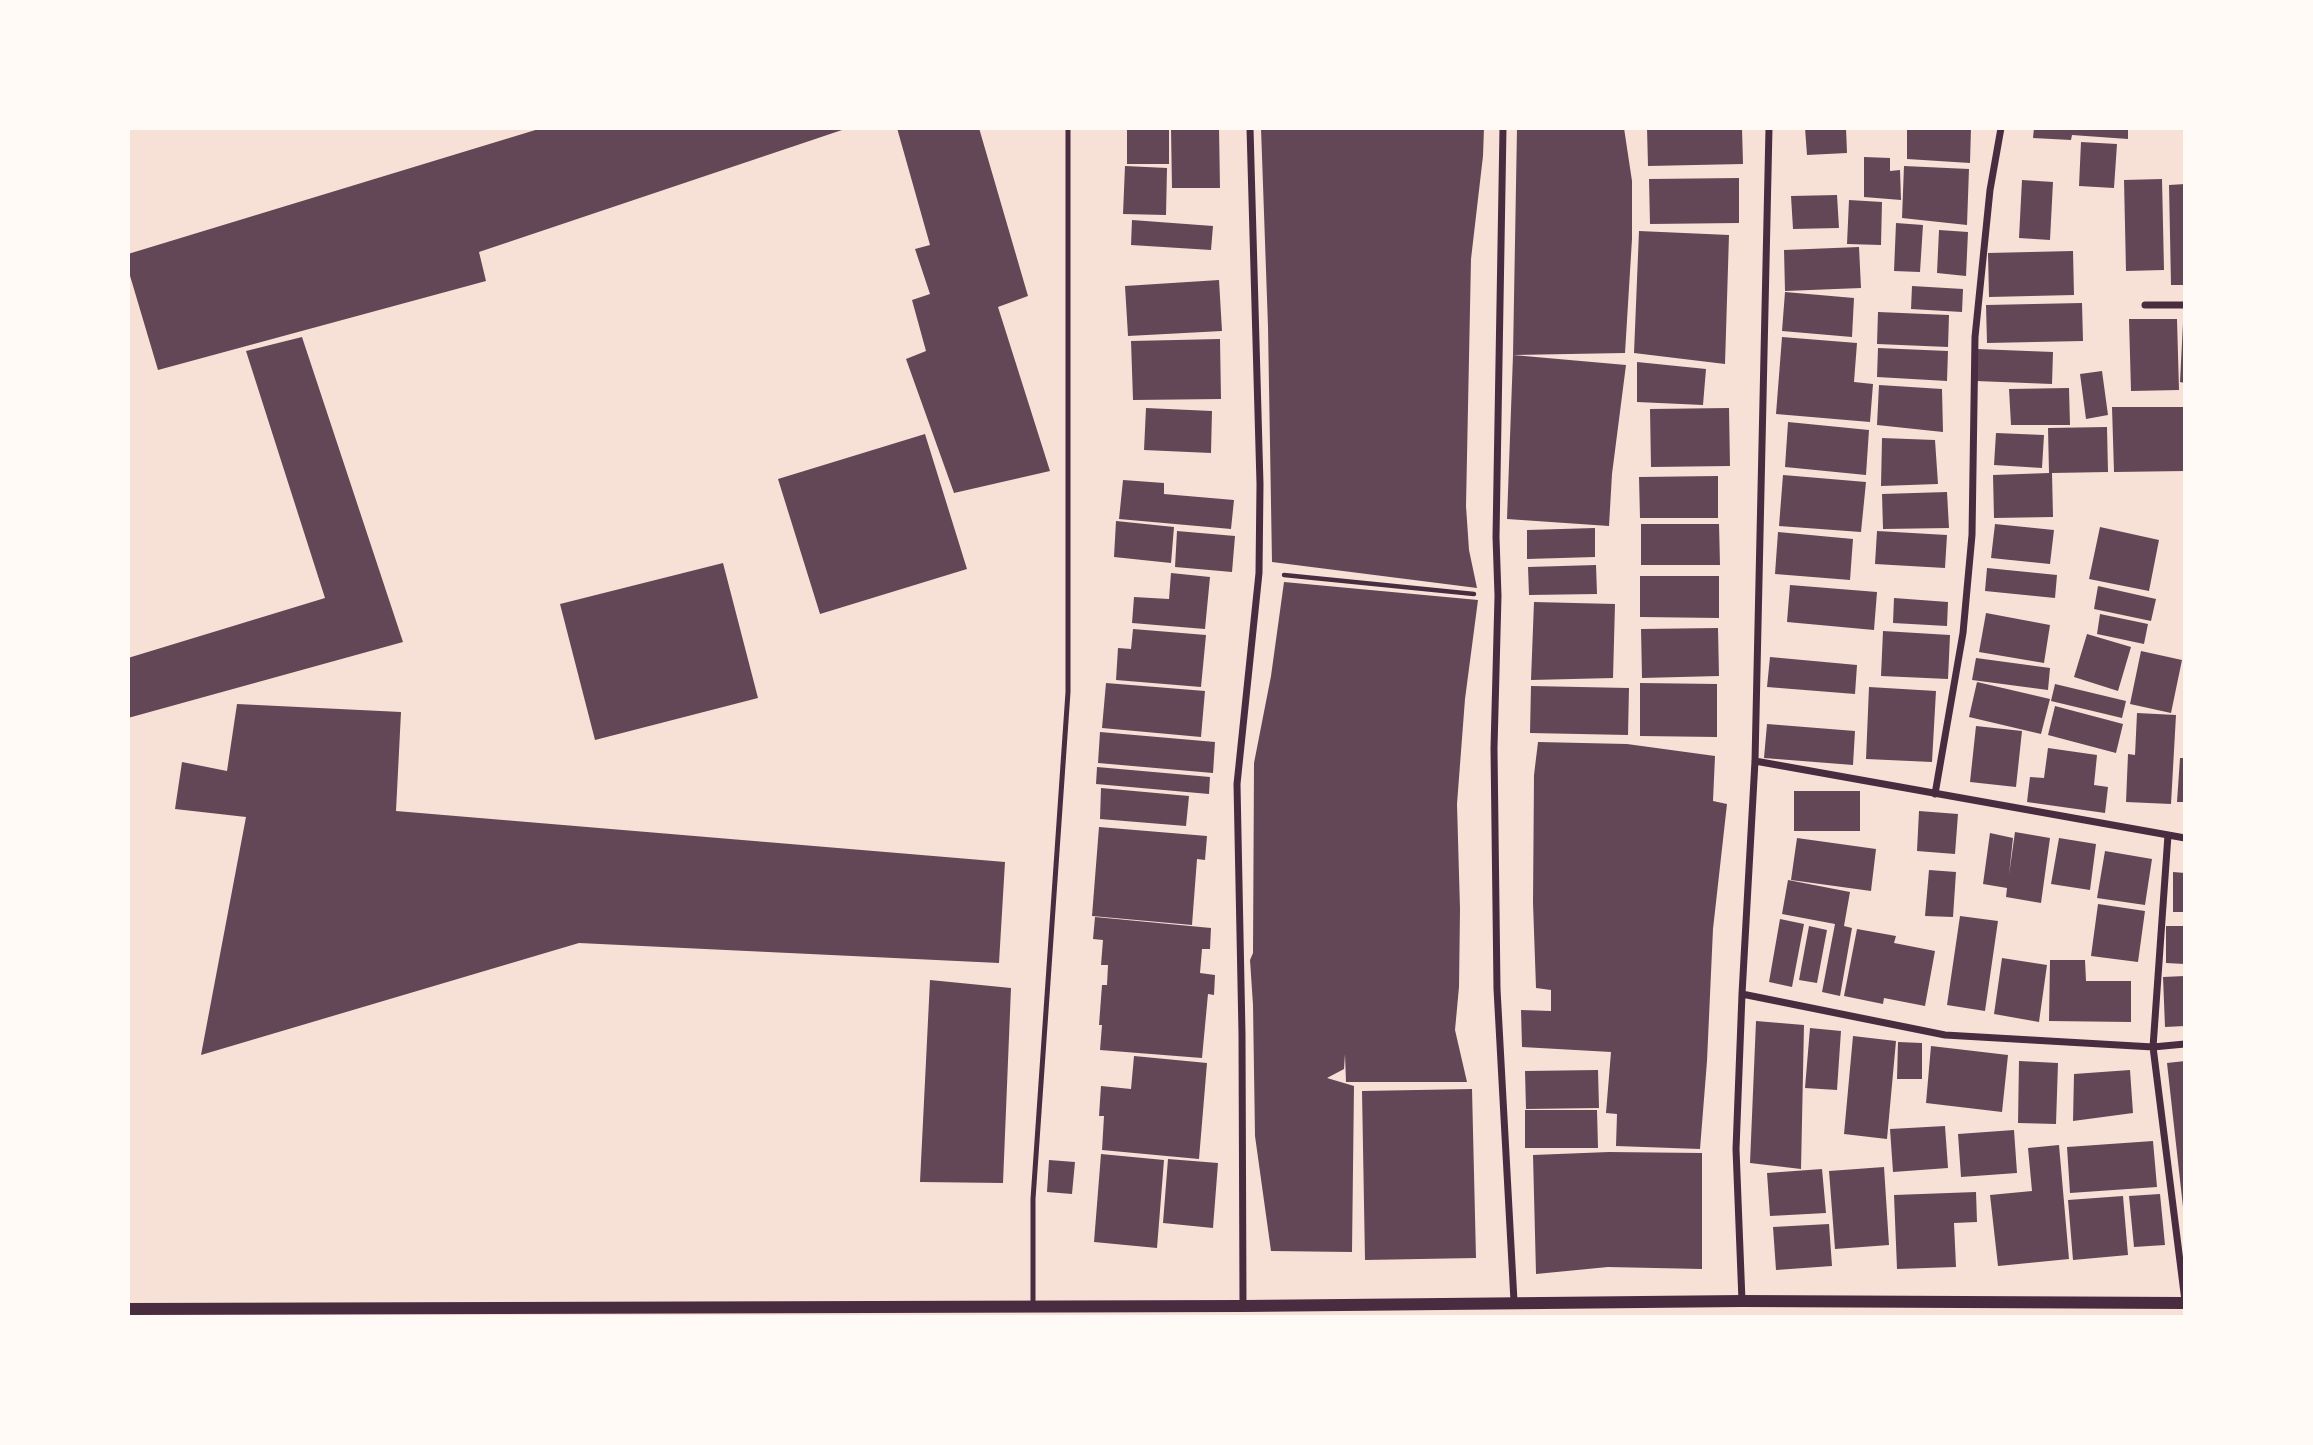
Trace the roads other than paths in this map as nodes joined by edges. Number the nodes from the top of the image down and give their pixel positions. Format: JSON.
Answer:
{"nodes":[{"id":1,"x":1068,"y":128,"type":"edge"},
{"id":2,"x":1250,"y":128,"type":"edge"},
{"id":3,"x":1503,"y":128,"type":"edge"},
{"id":4,"x":1769,"y":128,"type":"edge"},
{"id":5,"x":2001,"y":128,"type":"edge"},
{"id":6,"x":2145,"y":305,"type":"dead end"},
{"id":7,"x":2185,"y":305,"type":"edge"},
{"id":8,"x":1755,"y":761,"type":"junction"},
{"id":9,"x":1935,"y":794,"type":"junction"},
{"id":10,"x":2168,"y":835,"type":"junction"},
{"id":11,"x":2185,"y":838,"type":"edge"},
{"id":12,"x":1742,"y":994,"type":"junction"},
{"id":13,"x":2185,"y":1044,"type":"edge"},
{"id":14,"x":2153,"y":1047,"type":"junction"},
{"id":15,"x":1514,"y":1301,"type":"junction"},
{"id":16,"x":1742,"y":1301,"type":"junction"},
{"id":17,"x":2185,"y":1302,"type":"edge"},
{"id":18,"x":1032,"y":1306,"type":"junction"},
{"id":19,"x":1243,"y":1306,"type":"junction"},
{"id":20,"x":128,"y":1309,"type":"edge"}],
"edges":[{"from":1,"to":18,"type":"lane"},
{"from":2,"to":19,"type":"street"},
{"from":3,"to":15,"type":"street"},
{"from":4,"to":8,"type":"street"},
{"from":5,"to":9,"type":"street"},
{"from":6,"to":7,"type":"street"},
{"from":8,"to":9,"type":"street"},
{"from":8,"to":12,"type":"street"},
{"from":9,"to":10,"type":"street"},
{"from":10,"to":11,"type":"street"},
{"from":10,"to":14,"type":"street"},
{"from":12,"to":14,"type":"street"},
{"from":12,"to":16,"type":"street"},
{"from":13,"to":14,"type":"street"},
{"from":14,"to":17,"type":"street"},
{"from":15,"to":16,"type":"street"},
{"from":15,"to":19,"type":"street"},
{"from":16,"to":17,"type":"street"},
{"from":18,"to":19,"type":"street"},
{"from":18,"to":20,"type":"street"}]}
